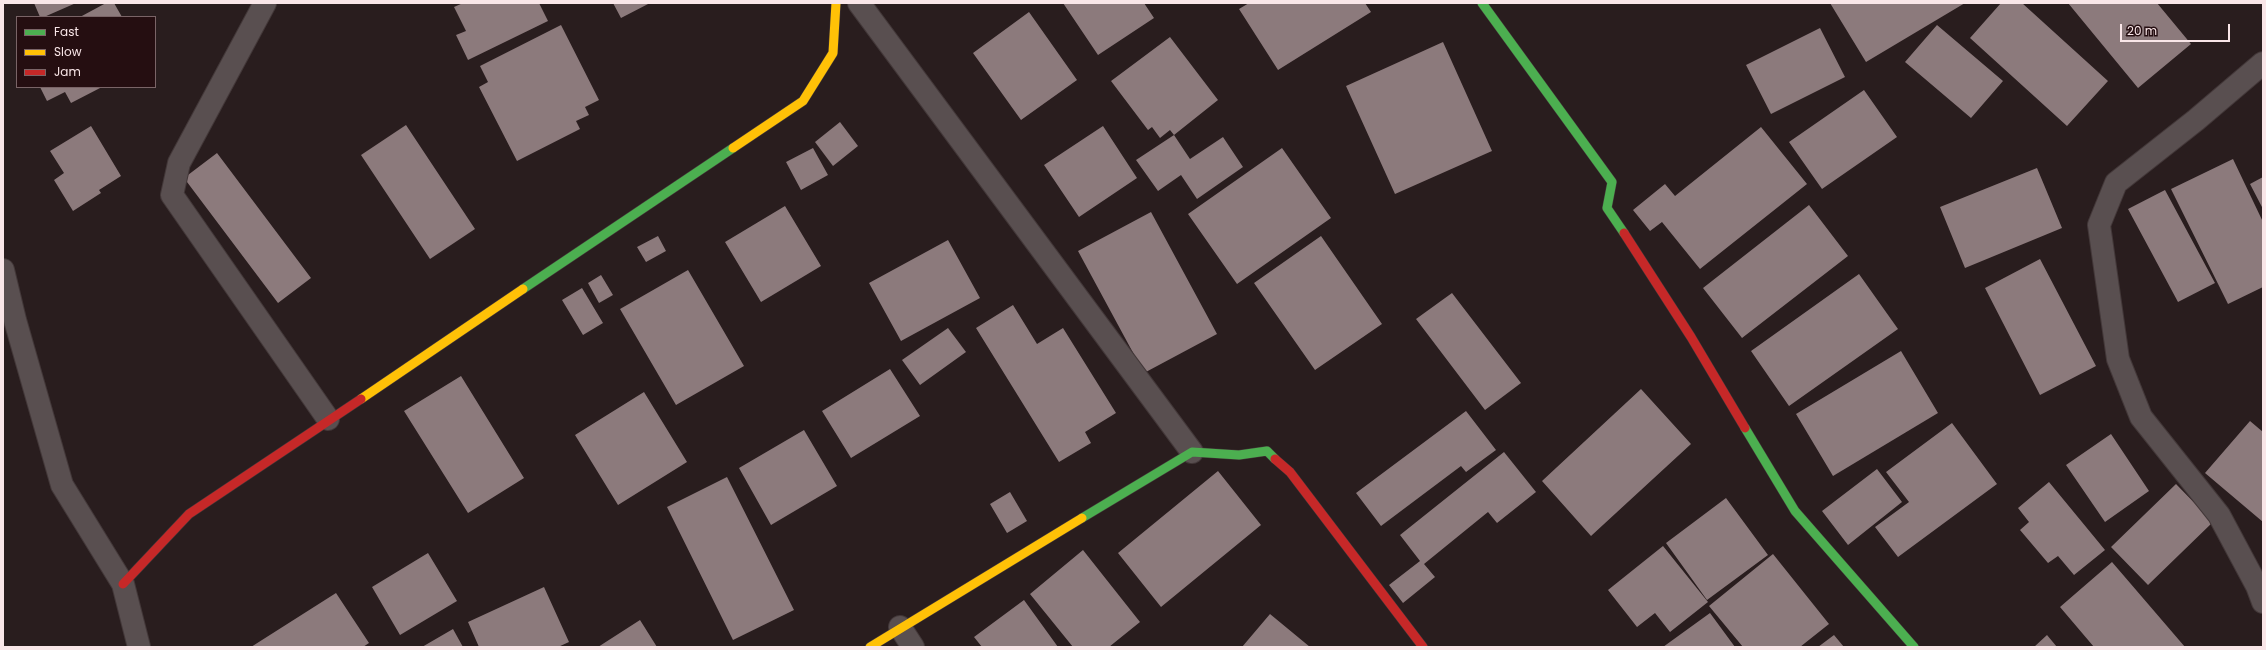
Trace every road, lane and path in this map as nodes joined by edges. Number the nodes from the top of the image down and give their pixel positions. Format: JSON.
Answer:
{"nodes":[{"id":1,"x":265,"y":3,"type":"edge"},
{"id":2,"x":836,"y":3,"type":"edge"},
{"id":3,"x":859,"y":3,"type":"edge"},
{"id":4,"x":1482,"y":3,"type":"edge"},
{"id":5,"x":2263,"y":63,"type":"edge"},
{"id":6,"x":3,"y":270,"type":"edge"},
{"id":7,"x":328,"y":419,"type":"junction"},
{"id":8,"x":1192,"y":452,"type":"junction"},
{"id":9,"x":123,"y":584,"type":"junction"},
{"id":10,"x":2263,"y":602,"type":"edge"},
{"id":11,"x":900,"y":627,"type":"junction"},
{"id":12,"x":139,"y":647,"type":"edge"},
{"id":13,"x":870,"y":647,"type":"edge"},
{"id":14,"x":913,"y":647,"type":"edge"},
{"id":15,"x":1423,"y":647,"type":"edge"},
{"id":16,"x":1914,"y":647,"type":"edge"}],
"edges":[{"from":1,"to":7,"type":"street"},
{"from":2,"to":7,"type":"street"},
{"from":3,"to":8,"type":"street"},
{"from":4,"to":16,"type":"street"},
{"from":5,"to":10,"type":"street"},
{"from":6,"to":9,"type":"street"},
{"from":7,"to":9,"type":"street"},
{"from":8,"to":11,"type":"street"},
{"from":8,"to":15,"type":"street"},
{"from":9,"to":12,"type":"street"},
{"from":11,"to":13,"type":"street"},
{"from":11,"to":14,"type":"street"}]}
